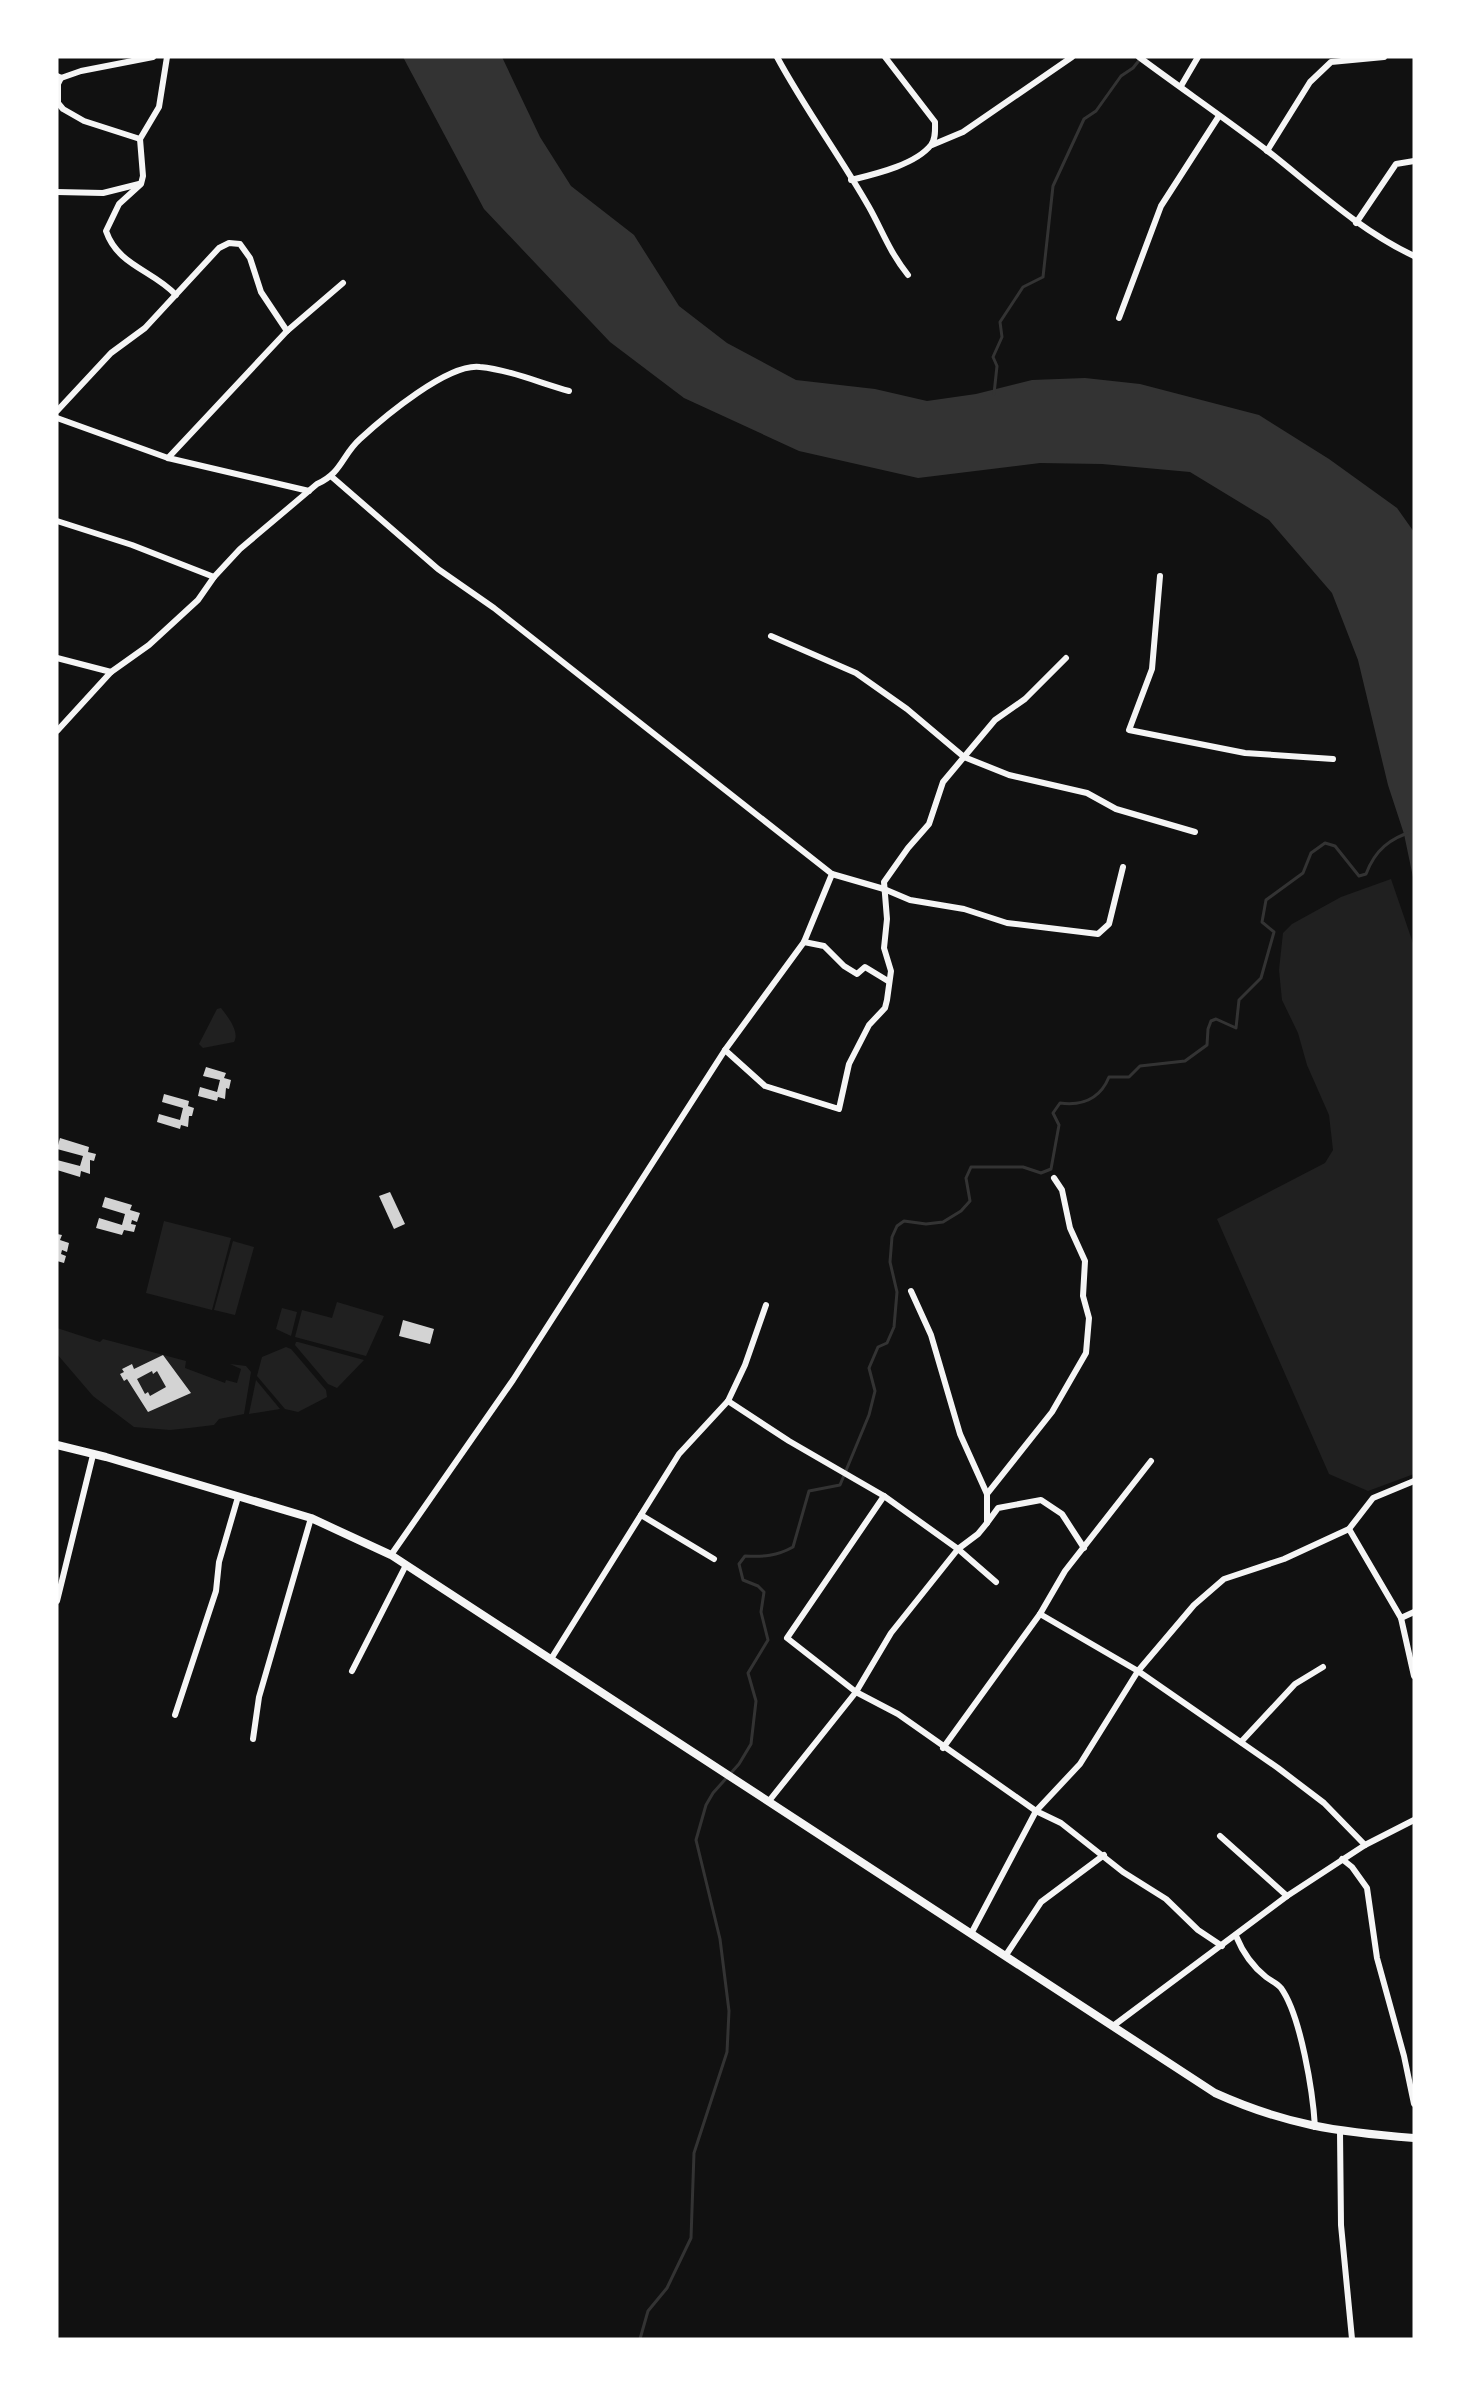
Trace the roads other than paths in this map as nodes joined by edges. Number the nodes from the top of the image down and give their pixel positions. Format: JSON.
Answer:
{"nodes":[{"id":1,"x":153,"y":57,"type":"edge"},
{"id":2,"x":167,"y":57,"type":"edge"},
{"id":3,"x":777,"y":57,"type":"edge"},
{"id":4,"x":885,"y":57,"type":"edge"},
{"id":5,"x":1072,"y":57,"type":"edge"},
{"id":6,"x":1139,"y":57,"type":"edge"},
{"id":7,"x":1198,"y":57,"type":"edge"},
{"id":8,"x":1384,"y":57,"type":"edge"},
{"id":9,"x":59,"y":77,"type":"edge"},
{"id":10,"x":1181,"y":86,"type":"junction"},
{"id":11,"x":1219,"y":116,"type":"junction"},
{"id":12,"x":140,"y":139,"type":"junction"},
{"id":13,"x":932,"y":145,"type":"junction"},
{"id":14,"x":1268,"y":151,"type":"junction"},
{"id":15,"x":1414,"y":161,"type":"edge"},
{"id":16,"x":851,"y":180,"type":"junction"},
{"id":17,"x":141,"y":184,"type":"junction"},
{"id":18,"x":57,"y":192,"type":"edge"},
{"id":19,"x":1356,"y":223,"type":"junction"},
{"id":20,"x":1414,"y":256,"type":"edge"},
{"id":21,"x":908,"y":275,"type":"dead end"},
{"id":22,"x":343,"y":283,"type":"dead end"},
{"id":23,"x":176,"y":295,"type":"junction"},
{"id":24,"x":1119,"y":318,"type":"dead end"},
{"id":25,"x":287,"y":331,"type":"junction"},
{"id":26,"x":569,"y":391,"type":"dead end"},
{"id":27,"x":57,"y":411,"type":"edge"},
{"id":28,"x":57,"y":418,"type":"edge"},
{"id":29,"x":168,"y":458,"type":"junction"},
{"id":30,"x":332,"y":477,"type":"junction"},
{"id":31,"x":309,"y":491,"type":"junction"},
{"id":32,"x":57,"y":521,"type":"edge"},
{"id":33,"x":1160,"y":576,"type":"dead end"},
{"id":34,"x":214,"y":577,"type":"junction"},
{"id":35,"x":771,"y":636,"type":"dead end"},
{"id":36,"x":57,"y":658,"type":"edge"},
{"id":37,"x":1066,"y":658,"type":"dead end"},
{"id":38,"x":111,"y":672,"type":"junction"},
{"id":39,"x":57,"y":731,"type":"edge"},
{"id":40,"x":964,"y":757,"type":"junction"},
{"id":41,"x":1333,"y":759,"type":"dead end"},
{"id":42,"x":1195,"y":832,"type":"dead end"},
{"id":43,"x":1123,"y":867,"type":"dead end"},
{"id":44,"x":832,"y":874,"type":"junction"},
{"id":45,"x":884,"y":889,"type":"junction"},
{"id":46,"x":804,"y":942,"type":"junction"},
{"id":47,"x":888,"y":981,"type":"junction"},
{"id":48,"x":725,"y":1050,"type":"junction"},
{"id":49,"x":1054,"y":1178,"type":"dead end"},
{"id":50,"x":911,"y":1291,"type":"dead end"},
{"id":51,"x":766,"y":1305,"type":"dead end"},
{"id":52,"x":728,"y":1401,"type":"junction"},
{"id":53,"x":57,"y":1445,"type":"edge"},
{"id":54,"x":93,"y":1455,"type":"junction"},
{"id":55,"x":1151,"y":1461,"type":"dead end"},
{"id":56,"x":1414,"y":1481,"type":"edge"},
{"id":57,"x":987,"y":1494,"type":"junction"},
{"id":58,"x":884,"y":1496,"type":"junction"},
{"id":59,"x":238,"y":1497,"type":"junction"},
{"id":60,"x":641,"y":1515,"type":"junction"},
{"id":61,"x":312,"y":1518,"type":"junction"},
{"id":62,"x":987,"y":1523,"type":"junction"},
{"id":63,"x":1349,"y":1529,"type":"junction"},
{"id":64,"x":1084,"y":1548,"type":"junction"},
{"id":65,"x":958,"y":1549,"type":"junction"},
{"id":66,"x":391,"y":1555,"type":"junction"},
{"id":67,"x":714,"y":1558,"type":"dead end"},
{"id":68,"x":406,"y":1565,"type":"junction"},
{"id":69,"x":996,"y":1582,"type":"dead end"},
{"id":70,"x":57,"y":1601,"type":"edge"},
{"id":71,"x":1414,"y":1612,"type":"edge"},
{"id":72,"x":1040,"y":1614,"type":"junction"},
{"id":73,"x":1401,"y":1618,"type":"junction"},
{"id":74,"x":551,"y":1659,"type":"junction"},
{"id":75,"x":1323,"y":1667,"type":"dead end"},
{"id":76,"x":352,"y":1671,"type":"dead end"},
{"id":77,"x":1138,"y":1671,"type":"junction"},
{"id":78,"x":1414,"y":1676,"type":"edge"},
{"id":79,"x":856,"y":1692,"type":"junction"},
{"id":80,"x":175,"y":1715,"type":"dead end"},
{"id":81,"x":253,"y":1739,"type":"dead end"},
{"id":82,"x":1241,"y":1742,"type":"junction"},
{"id":83,"x":944,"y":1748,"type":"junction"},
{"id":84,"x":769,"y":1801,"type":"junction"},
{"id":85,"x":1036,"y":1811,"type":"junction"},
{"id":86,"x":1414,"y":1820,"type":"edge"},
{"id":87,"x":1221,"y":1836,"type":"dead end"},
{"id":88,"x":1365,"y":1845,"type":"junction"},
{"id":89,"x":1104,"y":1855,"type":"junction"},
{"id":90,"x":1342,"y":1859,"type":"junction"},
{"id":91,"x":1287,"y":1896,"type":"junction"},
{"id":92,"x":972,"y":1932,"type":"junction"},
{"id":93,"x":1236,"y":1936,"type":"junction"},
{"id":94,"x":1222,"y":1946,"type":"junction"},
{"id":95,"x":1006,"y":1955,"type":"junction"},
{"id":96,"x":1113,"y":2026,"type":"junction"},
{"id":97,"x":1414,"y":2104,"type":"edge"},
{"id":98,"x":1315,"y":2127,"type":"junction"},
{"id":99,"x":1340,"y":2132,"type":"junction"},
{"id":100,"x":1414,"y":2138,"type":"edge"},
{"id":101,"x":1352,"y":2339,"type":"edge"}],
"edges":[{"from":1,"to":9,"type":"street"},
{"from":2,"to":12,"type":"street"},
{"from":3,"to":16,"type":"street"},
{"from":4,"to":13,"type":"street"},
{"from":5,"to":13,"type":"street"},
{"from":6,"to":10,"type":"street"},
{"from":7,"to":10,"type":"street"},
{"from":8,"to":14,"type":"street"},
{"from":9,"to":12,"type":"street"},
{"from":10,"to":11,"type":"street"},
{"from":11,"to":14,"type":"street"},
{"from":11,"to":24,"type":"street"},
{"from":12,"to":17,"type":"street"},
{"from":13,"to":16,"type":"street"},
{"from":14,"to":19,"type":"street"},
{"from":15,"to":19,"type":"street"},
{"from":16,"to":21,"type":"street"},
{"from":17,"to":18,"type":"street"},
{"from":17,"to":23,"type":"street"},
{"from":19,"to":20,"type":"street"},
{"from":22,"to":25,"type":"street"},
{"from":23,"to":25,"type":"street"},
{"from":23,"to":27,"type":"street"},
{"from":25,"to":29,"type":"street"},
{"from":26,"to":30,"type":"street"},
{"from":28,"to":29,"type":"street"},
{"from":29,"to":31,"type":"street"},
{"from":30,"to":31,"type":"street"},
{"from":30,"to":44,"type":"street"},
{"from":31,"to":34,"type":"street"},
{"from":32,"to":34,"type":"street"},
{"from":33,"to":41,"type":"street"},
{"from":34,"to":38,"type":"street"},
{"from":35,"to":40,"type":"street"},
{"from":36,"to":38,"type":"street"},
{"from":37,"to":40,"type":"street"},
{"from":38,"to":39,"type":"street"},
{"from":40,"to":42,"type":"street"},
{"from":40,"to":45,"type":"street"},
{"from":43,"to":45,"type":"street"},
{"from":44,"to":45,"type":"street"},
{"from":44,"to":46,"type":"street"},
{"from":45,"to":47,"type":"street"},
{"from":46,"to":47,"type":"street"},
{"from":46,"to":48,"type":"street"},
{"from":47,"to":48,"type":"street"},
{"from":48,"to":66,"type":"street"},
{"from":49,"to":57,"type":"street"},
{"from":50,"to":57,"type":"street"},
{"from":51,"to":52,"type":"street"},
{"from":52,"to":58,"type":"street"},
{"from":52,"to":60,"type":"street"},
{"from":53,"to":54,"type":"main road"},
{"from":54,"to":59,"type":"main road"},
{"from":54,"to":70,"type":"street"},
{"from":55,"to":64,"type":"street"},
{"from":56,"to":63,"type":"street"},
{"from":57,"to":62,"type":"street"},
{"from":58,"to":65,"type":"street"},
{"from":58,"to":79,"type":"street"},
{"from":59,"to":61,"type":"main road"},
{"from":59,"to":80,"type":"street"},
{"from":60,"to":67,"type":"street"},
{"from":60,"to":74,"type":"street"},
{"from":61,"to":66,"type":"main road"},
{"from":61,"to":81,"type":"street"},
{"from":62,"to":64,"type":"street"},
{"from":62,"to":65,"type":"street"},
{"from":63,"to":73,"type":"street"},
{"from":63,"to":77,"type":"street"},
{"from":64,"to":72,"type":"street"},
{"from":65,"to":69,"type":"street"},
{"from":65,"to":79,"type":"street"},
{"from":66,"to":68,"type":"main road"},
{"from":68,"to":74,"type":"main road"},
{"from":68,"to":76,"type":"street"},
{"from":71,"to":73,"type":"street"},
{"from":72,"to":77,"type":"street"},
{"from":72,"to":83,"type":"street"},
{"from":73,"to":78,"type":"street"},
{"from":74,"to":84,"type":"main road"},
{"from":75,"to":82,"type":"street"},
{"from":77,"to":82,"type":"street"},
{"from":77,"to":85,"type":"street"},
{"from":79,"to":83,"type":"street"},
{"from":79,"to":84,"type":"street"},
{"from":82,"to":88,"type":"street"},
{"from":83,"to":85,"type":"street"},
{"from":84,"to":92,"type":"main road"},
{"from":85,"to":89,"type":"street"},
{"from":85,"to":92,"type":"street"},
{"from":86,"to":88,"type":"street"},
{"from":87,"to":91,"type":"street"},
{"from":88,"to":90,"type":"street"},
{"from":89,"to":94,"type":"street"},
{"from":89,"to":95,"type":"street"},
{"from":90,"to":91,"type":"street"},
{"from":90,"to":97,"type":"street"},
{"from":91,"to":93,"type":"street"},
{"from":92,"to":95,"type":"main road"},
{"from":93,"to":94,"type":"street"},
{"from":93,"to":98,"type":"street"},
{"from":94,"to":96,"type":"street"},
{"from":95,"to":96,"type":"main road"},
{"from":96,"to":98,"type":"main road"},
{"from":98,"to":99,"type":"main road"},
{"from":99,"to":100,"type":"main road"},
{"from":99,"to":101,"type":"street"}]}
